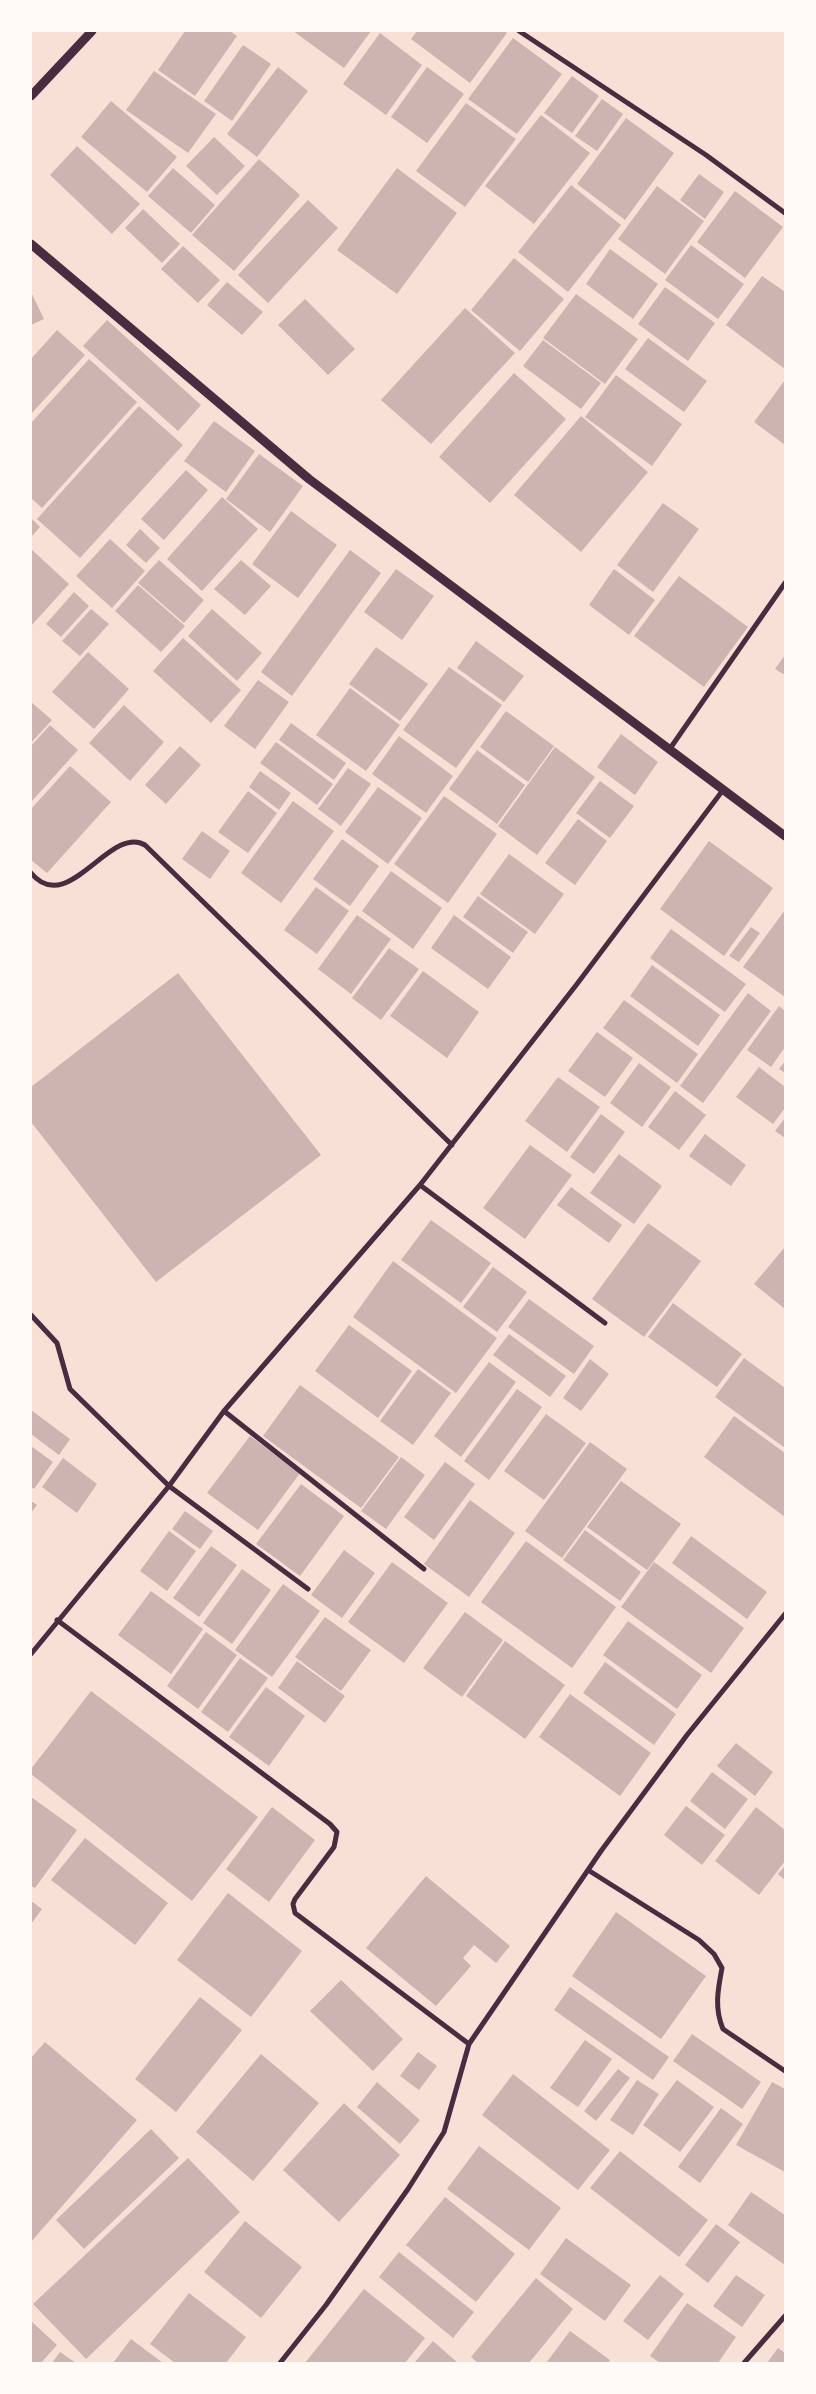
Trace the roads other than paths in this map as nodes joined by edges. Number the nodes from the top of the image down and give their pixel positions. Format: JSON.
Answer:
{"nodes":[{"id":1,"x":92,"y":31,"type":"edge"},
{"id":2,"x":519,"y":31,"type":"edge"},
{"id":3,"x":31,"y":96,"type":"edge"},
{"id":4,"x":785,"y":213,"type":"edge"},
{"id":5,"x":31,"y":244,"type":"edge"},
{"id":6,"x":785,"y":583,"type":"edge"},
{"id":7,"x":669,"y":750,"type":"junction"},
{"id":8,"x":723,"y":790,"type":"junction"},
{"id":9,"x":785,"y":836,"type":"edge"},
{"id":10,"x":31,"y":872,"type":"edge"},
{"id":11,"x":452,"y":1145,"type":"junction"},
{"id":12,"x":420,"y":1185,"type":"junction"},
{"id":13,"x":31,"y":1315,"type":"edge"},
{"id":14,"x":605,"y":1323,"type":"dead end"},
{"id":15,"x":224,"y":1411,"type":"junction"},
{"id":16,"x":169,"y":1486,"type":"junction"},
{"id":17,"x":424,"y":1569,"type":"dead end"},
{"id":18,"x":308,"y":1589,"type":"dead end"},
{"id":19,"x":785,"y":1614,"type":"edge"},
{"id":20,"x":57,"y":1620,"type":"junction"},
{"id":21,"x":31,"y":1654,"type":"edge"},
{"id":22,"x":588,"y":1870,"type":"junction"},
{"id":23,"x":469,"y":2044,"type":"junction"},
{"id":24,"x":785,"y":2072,"type":"edge"},
{"id":25,"x":785,"y":2316,"type":"edge"},
{"id":26,"x":280,"y":2363,"type":"edge"},
{"id":27,"x":744,"y":2363,"type":"edge"}],
"edges":[{"from":1,"to":3,"type":"street"},
{"from":2,"to":4,"type":"street"},
{"from":5,"to":7,"type":"street"},
{"from":6,"to":7,"type":"street"},
{"from":7,"to":8,"type":"street"},
{"from":8,"to":9,"type":"street"},
{"from":8,"to":11,"type":"street"},
{"from":10,"to":11,"type":"street"},
{"from":11,"to":12,"type":"street"},
{"from":12,"to":14,"type":"street"},
{"from":12,"to":15,"type":"street"},
{"from":13,"to":16,"type":"street"},
{"from":15,"to":16,"type":"street"},
{"from":15,"to":17,"type":"street"},
{"from":16,"to":18,"type":"street"},
{"from":16,"to":20,"type":"street"},
{"from":19,"to":22,"type":"street"},
{"from":20,"to":21,"type":"street"},
{"from":20,"to":23,"type":"street"},
{"from":22,"to":23,"type":"street"},
{"from":22,"to":24,"type":"street"},
{"from":23,"to":26,"type":"street"},
{"from":25,"to":27,"type":"street"}]}
